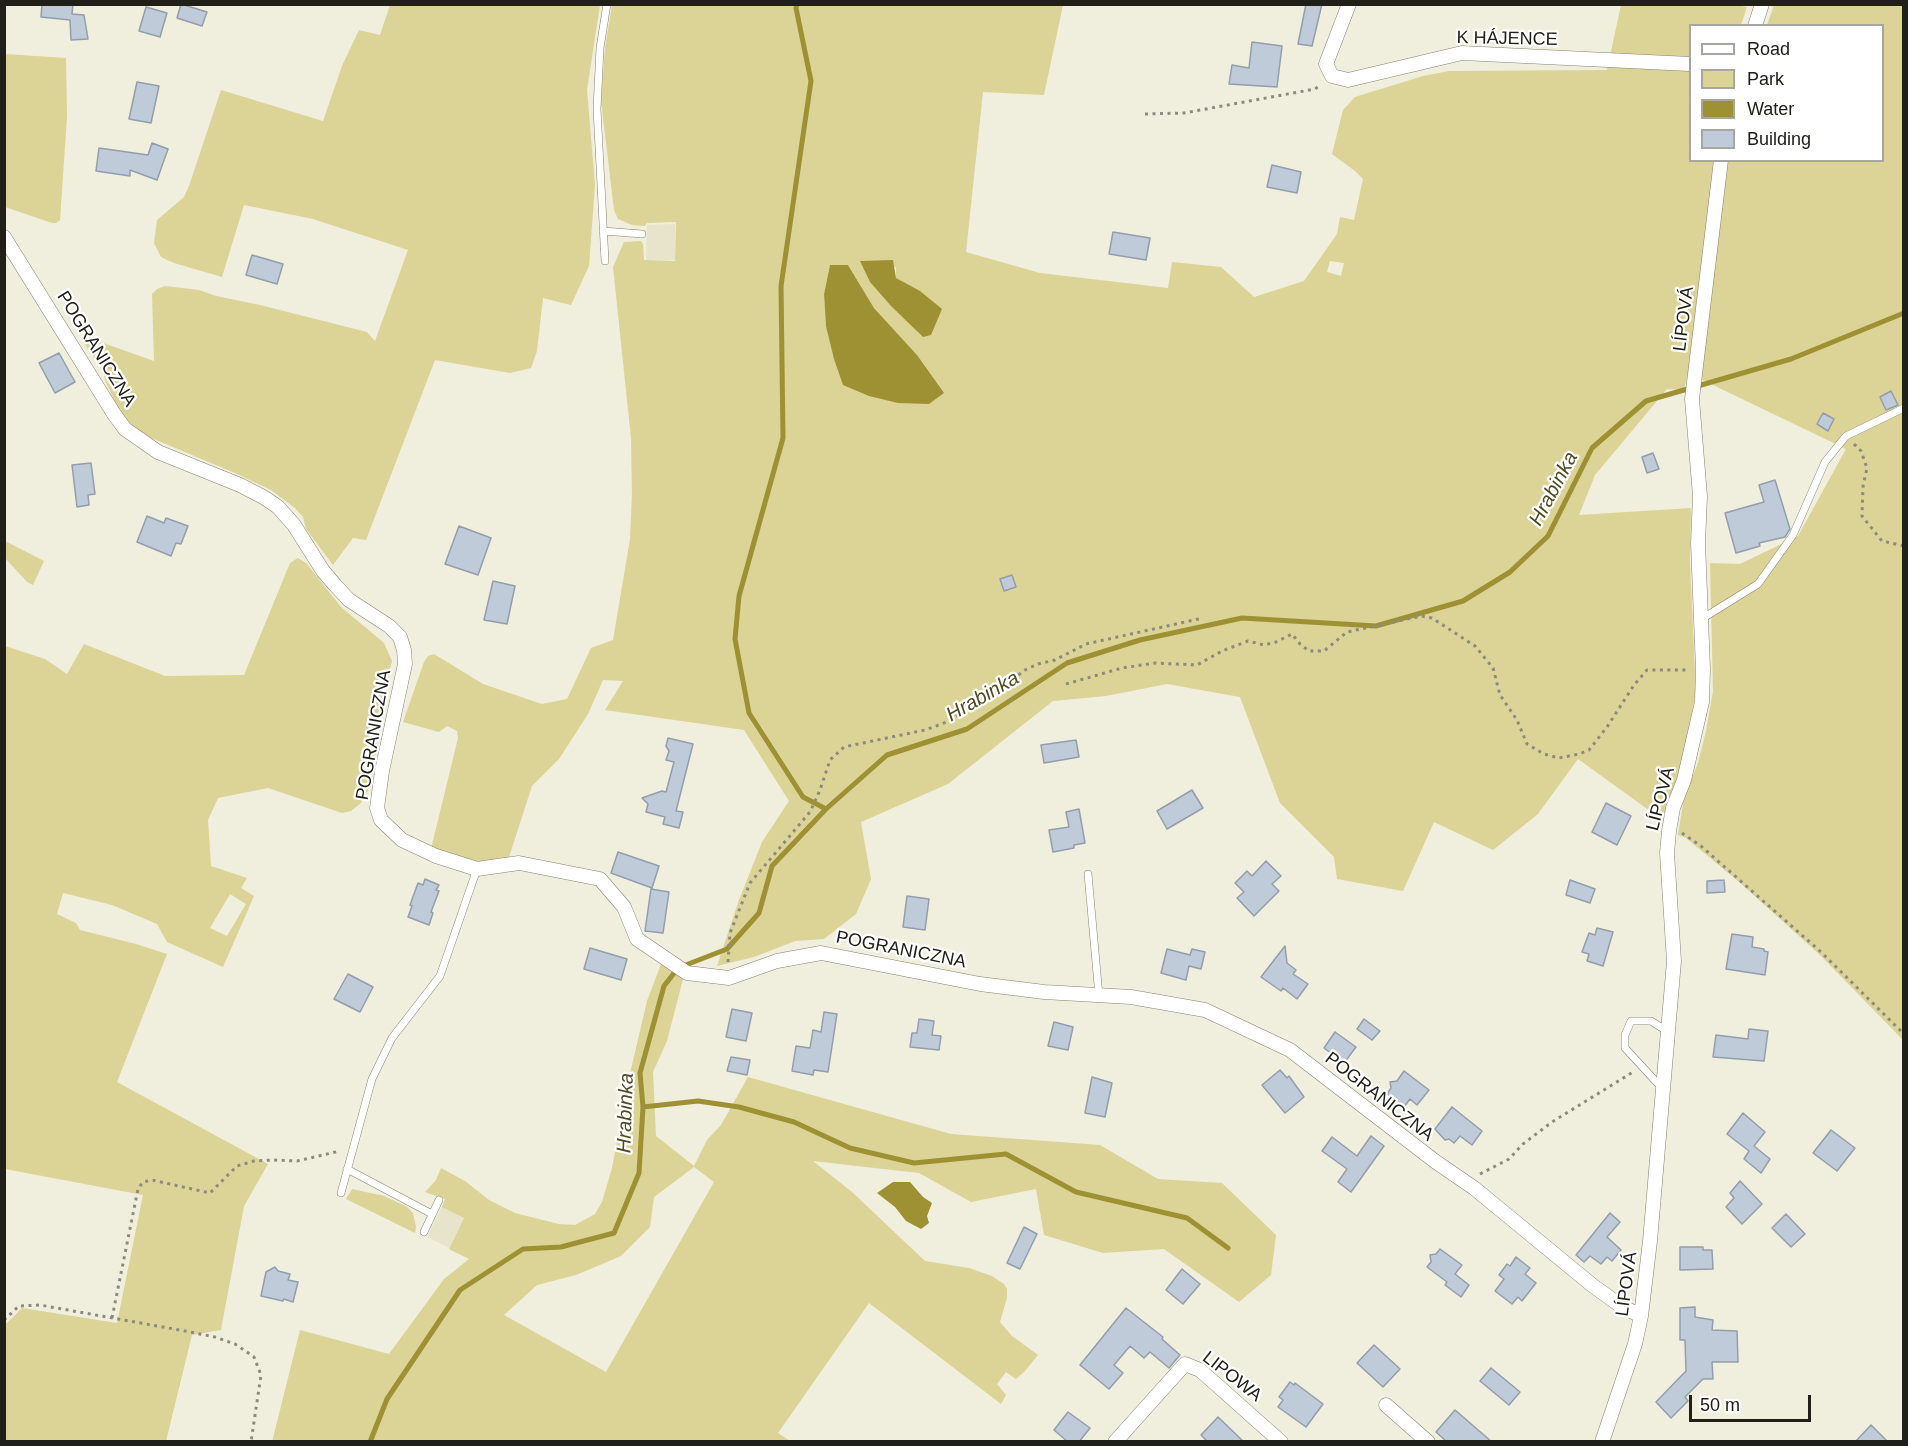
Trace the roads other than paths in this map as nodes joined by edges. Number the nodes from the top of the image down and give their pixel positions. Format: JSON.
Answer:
{"nodes":[{"id":1,"x":607,"y":4,"type":"edge"},
{"id":2,"x":1348,"y":4,"type":"edge"},
{"id":3,"x":1762,"y":4,"type":"edge"},
{"id":4,"x":1756,"y":24,"type":"edge"},
{"id":5,"x":1689,"y":64,"type":"edge"},
{"id":6,"x":1721,"y":162,"type":"edge"},
{"id":7,"x":603,"y":231,"type":"junction"},
{"id":8,"x":642,"y":234,"type":"dead end"},
{"id":9,"x":4,"y":237,"type":"edge"},
{"id":10,"x":605,"y":261,"type":"dead end"},
{"id":11,"x":1904,"y":408,"type":"edge"},
{"id":12,"x":1700,"y":620,"type":"junction"},
{"id":13,"x":477,"y":869,"type":"junction"},
{"id":14,"x":1088,"y":874,"type":"dead end"},
{"id":15,"x":1099,"y":996,"type":"junction"},
{"id":16,"x":1667,"y":1031,"type":"junction"},
{"id":17,"x":1662,"y":1088,"type":"junction"},
{"id":18,"x":347,"y":1169,"type":"junction"},
{"id":19,"x":340,"y":1193,"type":"dead end"},
{"id":20,"x":439,"y":1200,"type":"dead end"},
{"id":21,"x":432,"y":1214,"type":"junction"},
{"id":22,"x":424,"y":1233,"type":"dead end"},
{"id":23,"x":1641,"y":1316,"type":"junction"},
{"id":24,"x":1386,"y":1405,"type":"dead end"},
{"id":25,"x":1115,"y":1442,"type":"edge"},
{"id":26,"x":1281,"y":1442,"type":"edge"},
{"id":27,"x":1428,"y":1442,"type":"edge"},
{"id":28,"x":1602,"y":1442,"type":"edge"}],
"edges":[{"from":1,"to":7,"type":"lane"},
{"from":2,"to":5,"type":"street","name":"K HÁJENCE"},
{"from":3,"to":4,"type":"street"},
{"from":6,"to":12,"type":"street","name":"LÍPOVÁ"},
{"from":7,"to":8,"type":"lane"},
{"from":7,"to":10,"type":"lane"},
{"from":9,"to":13,"type":"street","name":"POGRANICZNA"},
{"from":11,"to":12,"type":"lane"},
{"from":12,"to":16,"type":"street","name":"LÍPOVÁ"},
{"from":13,"to":15,"type":"street","name":"POGRANICZNA"},
{"from":13,"to":18,"type":"lane"},
{"from":14,"to":15,"type":"lane"},
{"from":15,"to":23,"type":"street","name":"POGRANICZNA"},
{"from":16,"to":17,"type":"street","name":"LÍPOVÁ"},
{"from":16,"to":17,"type":"lane"},
{"from":17,"to":23,"type":"street","name":"LÍPOVÁ"},
{"from":18,"to":19,"type":"lane"},
{"from":18,"to":21,"type":"lane"},
{"from":20,"to":21,"type":"lane"},
{"from":21,"to":22,"type":"lane"},
{"from":23,"to":28,"type":"street","name":"LÍPOVÁ"},
{"from":24,"to":27,"type":"street"},
{"from":25,"to":26,"type":"street","name":"LIPOWA"}]}
